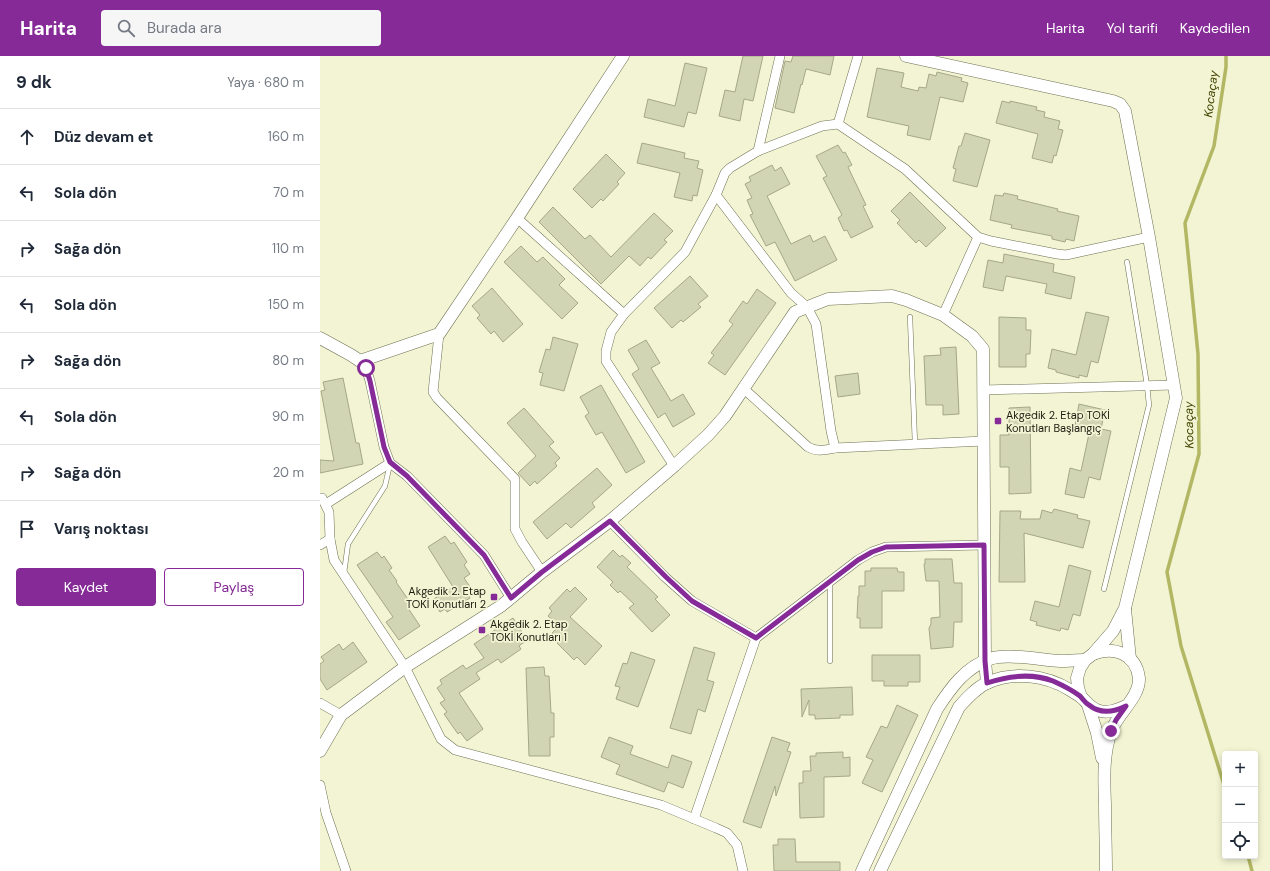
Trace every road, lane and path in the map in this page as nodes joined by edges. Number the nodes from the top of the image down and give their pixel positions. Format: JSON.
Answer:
{"nodes":[{"id":1,"x":623,"y":56,"type":"edge"},
{"id":2,"x":780,"y":56,"type":"edge"},
{"id":3,"x":858,"y":56,"type":"edge"},
{"id":4,"x":906,"y":56,"type":"edge"},
{"id":5,"x":838,"y":124,"type":"junction"},
{"id":6,"x":758,"y":151,"type":"junction"},
{"id":7,"x":716,"y":195,"type":"junction"},
{"id":8,"x":517,"y":218,"type":"junction"},
{"id":9,"x":978,"y":237,"type":"junction"},
{"id":10,"x":1149,"y":237,"type":"junction"},
{"id":11,"x":1126,"y":262,"type":"dead end"},
{"id":12,"x":807,"y":307,"type":"junction"},
{"id":13,"x":624,"y":314,"type":"junction"},
{"id":14,"x":943,"y":315,"type":"junction"},
{"id":15,"x":910,"y":317,"type":"dead end"},
{"id":16,"x":440,"y":334,"type":"junction"},
{"id":17,"x":320,"y":338,"type":"edge"},
{"id":18,"x":360,"y":362,"type":"junction"},
{"id":19,"x":1174,"y":384,"type":"junction"},
{"id":20,"x":1147,"y":385,"type":"junction"},
{"id":21,"x":744,"y":388,"type":"junction"},
{"id":22,"x":984,"y":390,"type":"junction"},
{"id":23,"x":984,"y":441,"type":"junction"},
{"id":24,"x":915,"y":444,"type":"junction"},
{"id":25,"x":834,"y":448,"type":"junction"},
{"id":26,"x":390,"y":462,"type":"junction"},
{"id":27,"x":674,"y":466,"type":"junction"},
{"id":28,"x":323,"y":501,"type":"edge"},
{"id":29,"x":610,"y":521,"type":"junction"},
{"id":30,"x":330,"y":539,"type":"junction"},
{"id":31,"x":320,"y":545,"type":"edge"},
{"id":32,"x":984,"y":545,"type":"junction"},
{"id":33,"x":542,"y":572,"type":"junction"},
{"id":34,"x":344,"y":574,"type":"junction"},
{"id":35,"x":830,"y":582,"type":"junction"},
{"id":36,"x":1104,"y":589,"type":"dead end"},
{"id":37,"x":511,"y":598,"type":"junction"},
{"id":38,"x":1125,"y":608,"type":"junction"},
{"id":39,"x":756,"y":638,"type":"junction"},
{"id":40,"x":1089,"y":657,"type":"junction"},
{"id":41,"x":1130,"y":659,"type":"junction"},
{"id":42,"x":830,"y":661,"type":"dead end"},
{"id":43,"x":985,"y":661,"type":"junction"},
{"id":44,"x":405,"y":667,"type":"junction"},
{"id":45,"x":987,"y":683,"type":"junction"},
{"id":46,"x":1085,"y":701,"type":"junction"},
{"id":47,"x":320,"y":704,"type":"edge"},
{"id":48,"x":1126,"y":706,"type":"junction"},
{"id":49,"x":341,"y":715,"type":"junction"},
{"id":50,"x":320,"y":751,"type":"edge"},
{"id":51,"x":1104,"y":767,"type":"junction"},
{"id":52,"x":320,"y":785,"type":"edge"},
{"id":53,"x":694,"y":818,"type":"junction"},
{"id":54,"x":346,"y":871,"type":"edge"},
{"id":55,"x":743,"y":871,"type":"edge"},
{"id":56,"x":862,"y":871,"type":"edge"},
{"id":57,"x":880,"y":871,"type":"edge"},
{"id":58,"x":1106,"y":871,"type":"edge"}],
"edges":[{"from":1,"to":8,"type":"street"},
{"from":2,"to":6,"type":"street"},
{"from":3,"to":5,"type":"street"},
{"from":4,"to":10,"type":"street"},
{"from":5,"to":6,"type":"street"},
{"from":5,"to":9,"type":"street"},
{"from":6,"to":7,"type":"street"},
{"from":7,"to":12,"type":"street"},
{"from":7,"to":13,"type":"street"},
{"from":8,"to":13,"type":"street"},
{"from":8,"to":16,"type":"street"},
{"from":9,"to":10,"type":"street"},
{"from":9,"to":14,"type":"street"},
{"from":10,"to":19,"type":"street"},
{"from":11,"to":20,"type":"lane"},
{"from":12,"to":14,"type":"street"},
{"from":12,"to":21,"type":"street"},
{"from":12,"to":25,"type":"street"},
{"from":13,"to":27,"type":"street"},
{"from":14,"to":22,"type":"street"},
{"from":15,"to":24,"type":"lane"},
{"from":16,"to":18,"type":"street"},
{"from":16,"to":33,"type":"street"},
{"from":17,"to":18,"type":"street"},
{"from":18,"to":26,"type":"street"},
{"from":19,"to":20,"type":"street"},
{"from":19,"to":38,"type":"street"},
{"from":20,"to":22,"type":"street"},
{"from":20,"to":36,"type":"lane"},
{"from":21,"to":25,"type":"street"},
{"from":21,"to":27,"type":"street"},
{"from":22,"to":23,"type":"street"},
{"from":23,"to":24,"type":"street"},
{"from":23,"to":32,"type":"street"},
{"from":24,"to":25,"type":"street"},
{"from":26,"to":28,"type":"street"},
{"from":26,"to":34,"type":"lane"},
{"from":26,"to":37,"type":"street"},
{"from":27,"to":29,"type":"street"},
{"from":28,"to":30,"type":"street"},
{"from":29,"to":33,"type":"street"},
{"from":29,"to":39,"type":"street"},
{"from":30,"to":31,"type":"street"},
{"from":30,"to":34,"type":"street"},
{"from":32,"to":35,"type":"street"},
{"from":32,"to":43,"type":"street"},
{"from":33,"to":37,"type":"street"},
{"from":34,"to":44,"type":"street"},
{"from":35,"to":39,"type":"street"},
{"from":35,"to":42,"type":"lane"},
{"from":37,"to":44,"type":"street"},
{"from":38,"to":40,"type":"street"},
{"from":38,"to":41,"type":"street"},
{"from":39,"to":53,"type":"street"},
{"from":40,"to":41,"type":"street"},
{"from":40,"to":43,"type":"street"},
{"from":40,"to":46,"type":"street"},
{"from":41,"to":48,"type":"street"},
{"from":43,"to":45,"type":"street"},
{"from":43,"to":56,"type":"street"},
{"from":44,"to":49,"type":"street"},
{"from":44,"to":53,"type":"street"},
{"from":45,"to":46,"type":"street"},
{"from":45,"to":57,"type":"street"},
{"from":46,"to":48,"type":"street"},
{"from":46,"to":51,"type":"street"},
{"from":47,"to":49,"type":"street"},
{"from":48,"to":51,"type":"street"},
{"from":49,"to":50,"type":"street"},
{"from":51,"to":58,"type":"street"},
{"from":52,"to":54,"type":"street"},
{"from":53,"to":55,"type":"street"}]}
